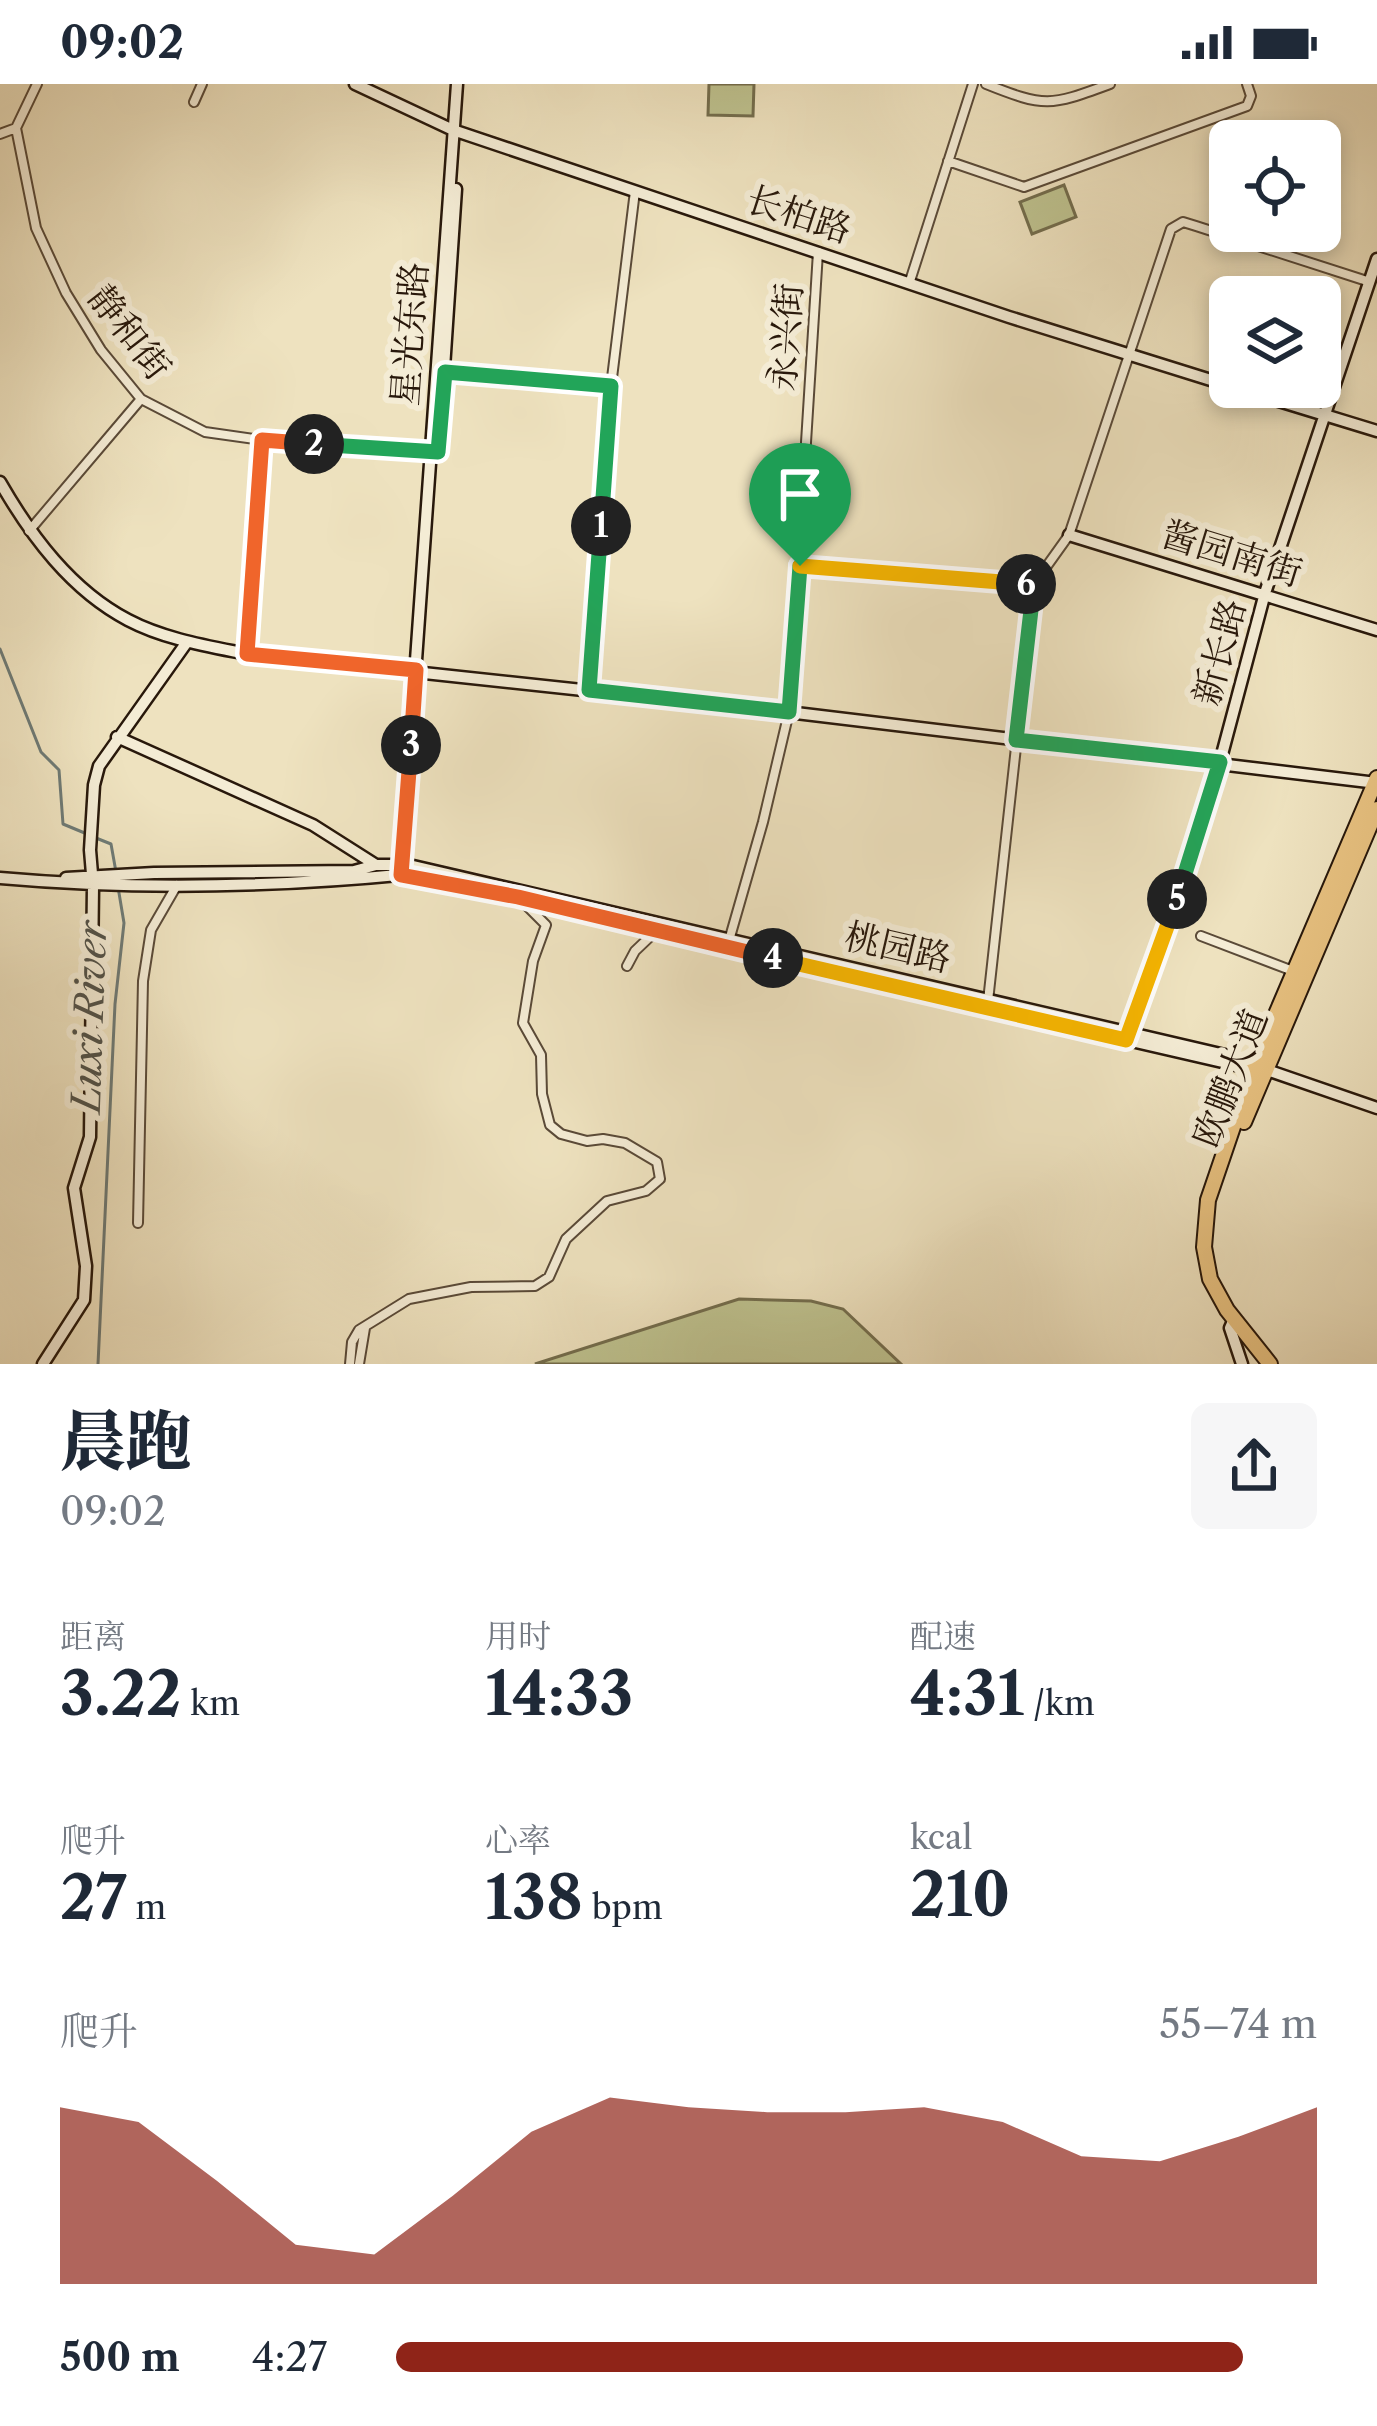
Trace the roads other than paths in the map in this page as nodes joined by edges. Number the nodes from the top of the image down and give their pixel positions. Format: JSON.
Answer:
{"nodes":[{"id":1,"x":37,"y":84,"type":"edge"},
{"id":2,"x":202,"y":84,"type":"edge"},
{"id":3,"x":355,"y":84,"type":"edge"},
{"id":4,"x":460,"y":84,"type":"edge"},
{"id":5,"x":973,"y":84,"type":"edge"},
{"id":6,"x":986,"y":84,"type":"edge"},
{"id":7,"x":1110,"y":84,"type":"edge"},
{"id":8,"x":1247,"y":84,"type":"edge"},
{"id":9,"x":194,"y":102,"type":"dead end"},
{"id":10,"x":16,"y":128,"type":"junction"},
{"id":11,"x":456,"y":131,"type":"junction"},
{"id":12,"x":0,"y":134,"type":"edge"},
{"id":13,"x":948,"y":161,"type":"junction"},
{"id":14,"x":635,"y":190,"type":"junction"},
{"id":15,"x":818,"y":252,"type":"junction"},
{"id":16,"x":1377,"y":259,"type":"edge"},
{"id":17,"x":910,"y":281,"type":"junction"},
{"id":18,"x":1370,"y":282,"type":"junction"},
{"id":19,"x":1128,"y":354,"type":"junction"},
{"id":20,"x":445,"y":372,"type":"junction"},
{"id":21,"x":1209,"y":380,"type":"edge"},
{"id":22,"x":611,"y":386,"type":"junction"},
{"id":23,"x":141,"y":399,"type":"junction"},
{"id":24,"x":1302,"y":408,"type":"edge"},
{"id":25,"x":1325,"y":415,"type":"junction"},
{"id":26,"x":1377,"y":431,"type":"edge"},
{"id":27,"x":262,"y":440,"type":"junction"},
{"id":28,"x":435,"y":452,"type":"junction"},
{"id":29,"x":0,"y":482,"type":"edge"},
{"id":30,"x":28,"y":532,"type":"junction"},
{"id":31,"x":1069,"y":535,"type":"junction"},
{"id":32,"x":800,"y":566,"type":"junction"},
{"id":33,"x":1034,"y":584,"type":"junction"},
{"id":34,"x":1265,"y":592,"type":"junction"},
{"id":35,"x":1377,"y":630,"type":"edge"},
{"id":36,"x":187,"y":642,"type":"junction"},
{"id":37,"x":247,"y":654,"type":"junction"},
{"id":38,"x":420,"y":671,"type":"junction"},
{"id":39,"x":589,"y":690,"type":"junction"},
{"id":40,"x":789,"y":712,"type":"junction"},
{"id":41,"x":118,"y":737,"type":"junction"},
{"id":42,"x":1016,"y":740,"type":"junction"},
{"id":43,"x":1220,"y":762,"type":"junction"},
{"id":44,"x":1376,"y":781,"type":"edge"},
{"id":45,"x":1374,"y":806,"type":"edge"},
{"id":46,"x":376,"y":866,"type":"junction"},
{"id":47,"x":405,"y":870,"type":"junction"},
{"id":48,"x":0,"y":878,"type":"edge"},
{"id":49,"x":155,"y":878,"type":"junction"},
{"id":50,"x":92,"y":880,"type":"junction"},
{"id":51,"x":178,"y":883,"type":"junction"},
{"id":52,"x":518,"y":897,"type":"junction"},
{"id":53,"x":658,"y":930,"type":"junction"},
{"id":54,"x":1202,"y":936,"type":"dead end"},
{"id":55,"x":728,"y":943,"type":"junction"},
{"id":56,"x":627,"y":966,"type":"dead end"},
{"id":57,"x":1294,"y":971,"type":"junction"},
{"id":58,"x":988,"y":1003,"type":"junction"},
{"id":59,"x":1128,"y":1036,"type":"junction"},
{"id":60,"x":1260,"y":1067,"type":"junction"},
{"id":61,"x":1377,"y":1108,"type":"edge"},
{"id":62,"x":139,"y":1223,"type":"dead end"},
{"id":63,"x":1234,"y":1319,"type":"junction"},
{"id":64,"x":43,"y":1364,"type":"edge"},
{"id":65,"x":354,"y":1364,"type":"edge"},
{"id":66,"x":1242,"y":1364,"type":"edge"},
{"id":67,"x":1270,"y":1364,"type":"edge"},
{"id":68,"x":1282,"y":1364,"type":"edge"}],
"edges":[{"from":1,"to":10,"type":"street"},
{"from":2,"to":9,"type":"street"},
{"from":3,"to":11,"type":"street","name":"长柏路"},
{"from":4,"to":11,"type":"street","name":"星光东路"},
{"from":5,"to":13,"type":"street"},
{"from":6,"to":7,"type":"street"},
{"from":8,"to":13,"type":"street"},
{"from":10,"to":12,"type":"street"},
{"from":10,"to":23,"type":"street","name":"静和街"},
{"from":11,"to":14,"type":"street","name":"长柏路"},
{"from":11,"to":20,"type":"street","name":"星光东路"},
{"from":11,"to":28,"type":"street","name":"星光东路"},
{"from":13,"to":17,"type":"street"},
{"from":14,"to":15,"type":"street","name":"长柏路"},
{"from":14,"to":22,"type":"street"},
{"from":15,"to":17,"type":"street","name":"长柏路"},
{"from":15,"to":32,"type":"street","name":"永兴街"},
{"from":16,"to":18,"type":"street","name":"新长路"},
{"from":17,"to":19,"type":"street","name":"长柏路"},
{"from":18,"to":19,"type":"street"},
{"from":18,"to":25,"type":"street","name":"新长路"},
{"from":19,"to":21,"type":"street","name":"长柏路"},
{"from":19,"to":31,"type":"street"},
{"from":20,"to":22,"type":"street"},
{"from":20,"to":28,"type":"street","name":"星光东路"},
{"from":22,"to":39,"type":"street"},
{"from":23,"to":27,"type":"street","name":"静和街"},
{"from":23,"to":30,"type":"street"},
{"from":24,"to":25,"type":"street","name":"长柏路"},
{"from":25,"to":26,"type":"street","name":"长柏路"},
{"from":25,"to":34,"type":"street","name":"新长路"},
{"from":27,"to":28,"type":"street","name":"静和街"},
{"from":27,"to":37,"type":"street"},
{"from":28,"to":38,"type":"street","name":"星光东路"},
{"from":29,"to":30,"type":"street"},
{"from":30,"to":36,"type":"street"},
{"from":31,"to":33,"type":"street"},
{"from":31,"to":34,"type":"street","name":"酱园南街"},
{"from":32,"to":33,"type":"street"},
{"from":32,"to":40,"type":"street","name":"永兴街"},
{"from":33,"to":42,"type":"street"},
{"from":34,"to":35,"type":"street","name":"酱园南街"},
{"from":34,"to":43,"type":"street","name":"新长路"},
{"from":36,"to":37,"type":"street"},
{"from":36,"to":41,"type":"street"},
{"from":37,"to":38,"type":"street"},
{"from":38,"to":39,"type":"street"},
{"from":38,"to":47,"type":"street","name":"星光东路"},
{"from":39,"to":40,"type":"street"},
{"from":40,"to":42,"type":"street"},
{"from":40,"to":55,"type":"street","name":"永兴街"},
{"from":41,"to":46,"type":"street"},
{"from":41,"to":50,"type":"street"},
{"from":42,"to":43,"type":"street"},
{"from":42,"to":58,"type":"street"},
{"from":43,"to":44,"type":"street"},
{"from":43,"to":59,"type":"street","name":"新长路"},
{"from":44,"to":45,"type":"highway","name":"欧鹏大道"},
{"from":45,"to":57,"type":"highway","name":"欧鹏大道"},
{"from":45,"to":60,"type":"highway","name":"欧鹏大道"},
{"from":46,"to":47,"type":"street","name":"桃园路"},
{"from":46,"to":49,"type":"street","name":"桃园路"},
{"from":47,"to":51,"type":"street"},
{"from":47,"to":52,"type":"street"},
{"from":47,"to":55,"type":"street","name":"桃园路"},
{"from":48,"to":50,"type":"street"},
{"from":49,"to":50,"type":"street"},
{"from":49,"to":51,"type":"street"},
{"from":50,"to":64,"type":"street"},
{"from":51,"to":62,"type":"street"},
{"from":52,"to":53,"type":"street"},
{"from":52,"to":65,"type":"street"},
{"from":53,"to":55,"type":"street"},
{"from":53,"to":56,"type":"street"},
{"from":54,"to":57,"type":"street"},
{"from":55,"to":58,"type":"street","name":"桃园路"},
{"from":57,"to":60,"type":"highway","name":"欧鹏大道"},
{"from":58,"to":59,"type":"street","name":"桃园路"},
{"from":59,"to":60,"type":"street","name":"桃园路"},
{"from":60,"to":61,"type":"street","name":"桃园路"},
{"from":60,"to":63,"type":"highway"},
{"from":60,"to":68,"type":"highway","name":"欧鹏大道"},
{"from":63,"to":66,"type":"street"},
{"from":63,"to":67,"type":"highway"}]}
